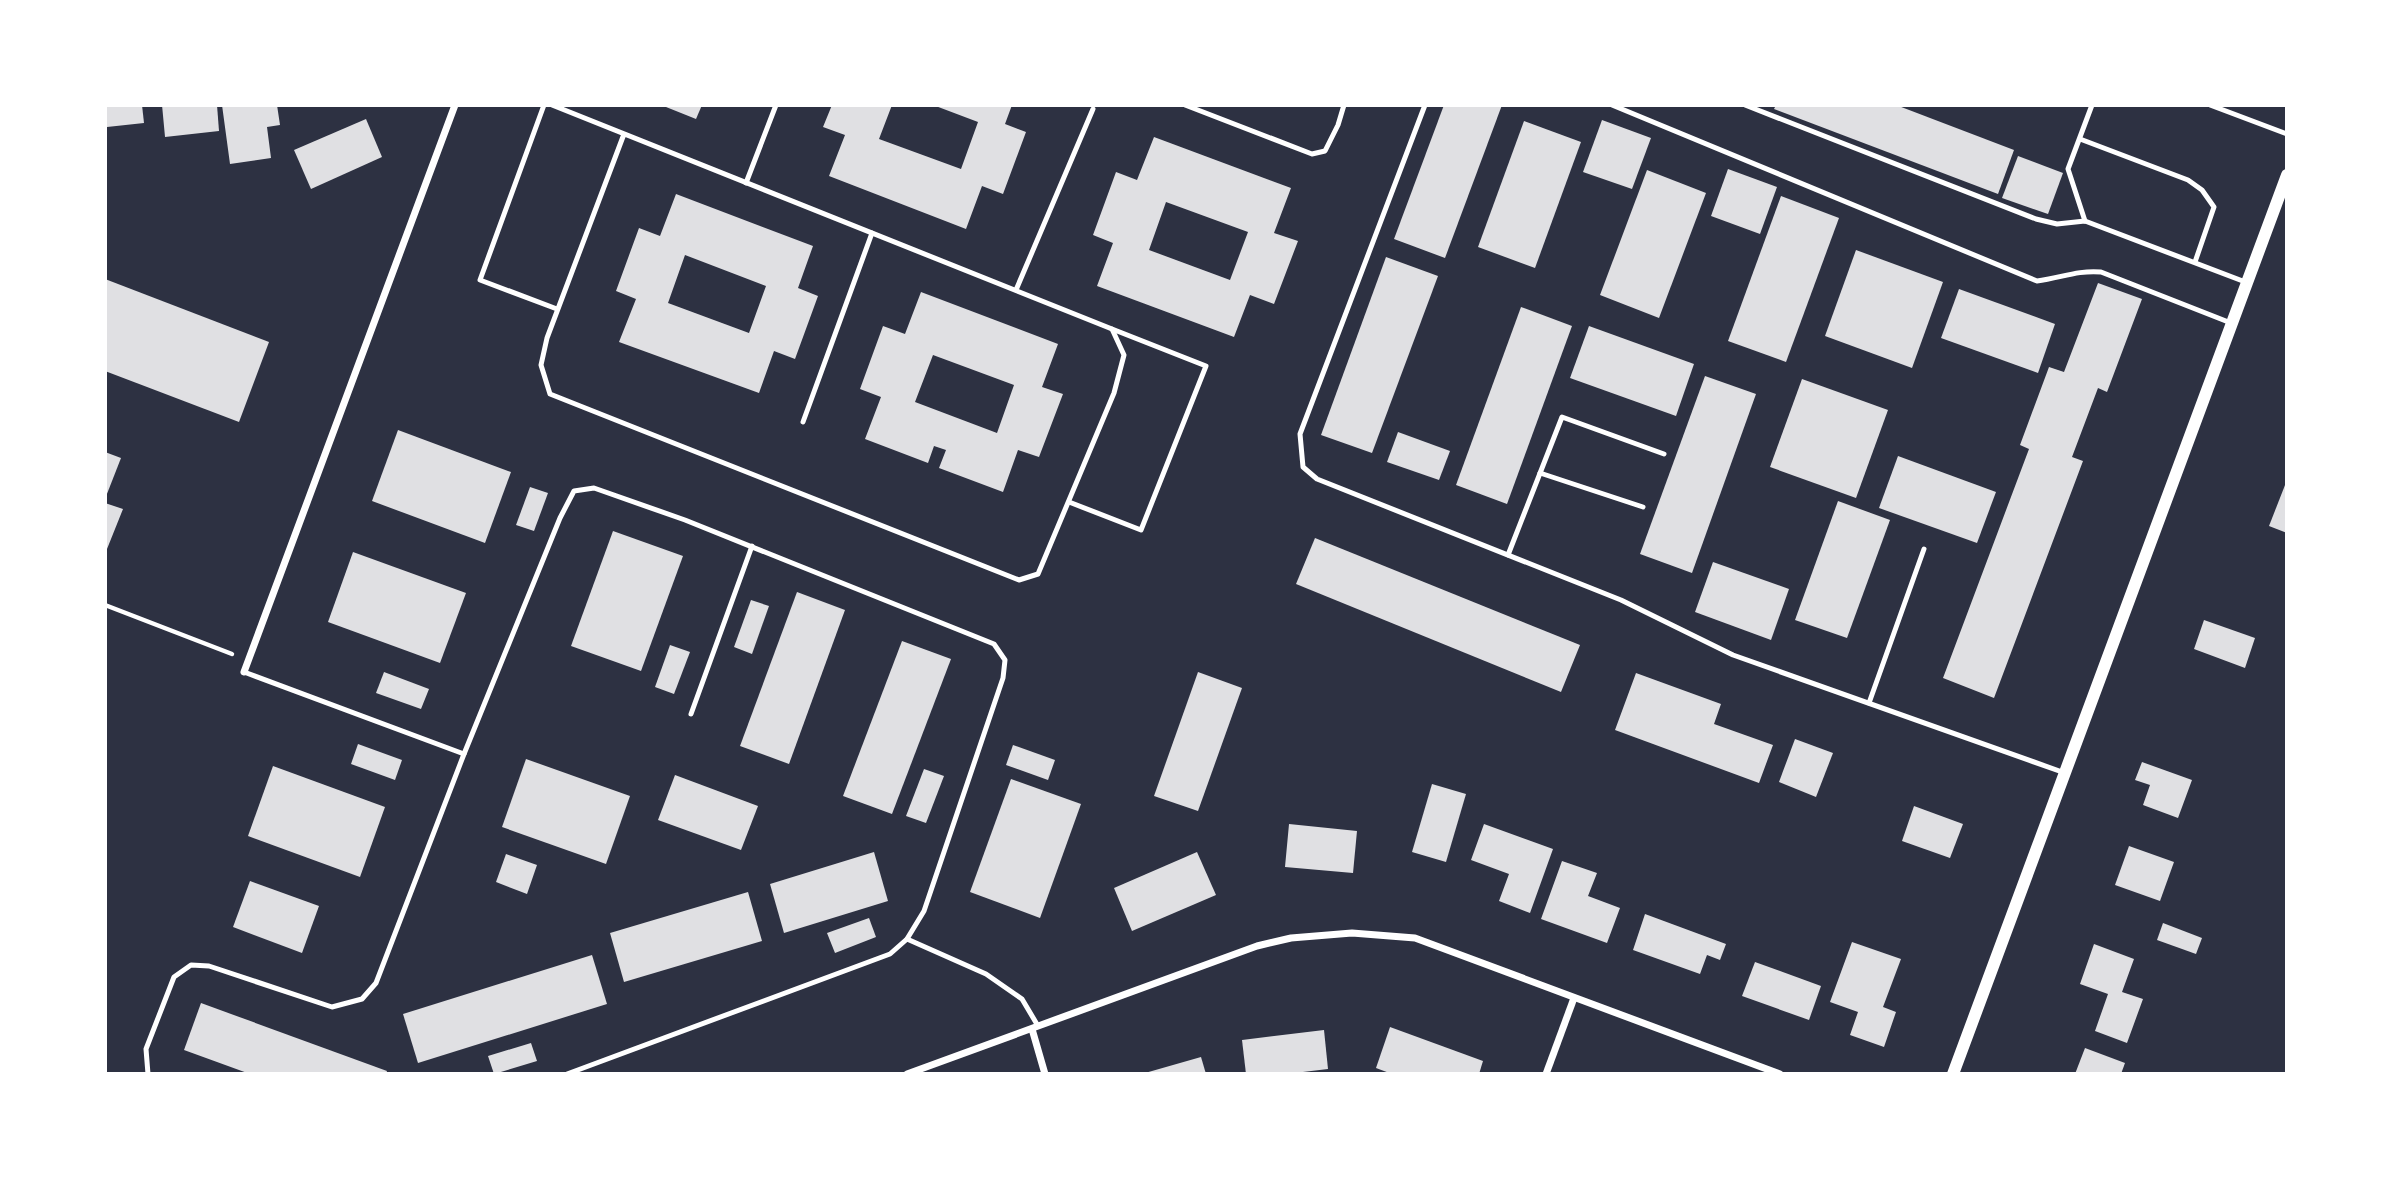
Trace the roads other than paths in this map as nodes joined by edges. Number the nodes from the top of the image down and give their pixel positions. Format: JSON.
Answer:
{"nodes":[{"id":1,"x":455,"y":105,"type":"edge"},
{"id":2,"x":544,"y":105,"type":"edge"},
{"id":3,"x":552,"y":105,"type":"edge"},
{"id":4,"x":776,"y":105,"type":"edge"},
{"id":5,"x":1185,"y":105,"type":"edge"},
{"id":6,"x":1344,"y":105,"type":"edge"},
{"id":7,"x":1425,"y":105,"type":"edge"},
{"id":8,"x":1612,"y":105,"type":"edge"},
{"id":9,"x":1745,"y":105,"type":"edge"},
{"id":10,"x":2092,"y":105,"type":"edge"},
{"id":11,"x":2210,"y":105,"type":"edge"},
{"id":12,"x":1093,"y":109,"type":"dead end"},
{"id":13,"x":624,"y":134,"type":"junction"},
{"id":14,"x":2287,"y":135,"type":"edge"},
{"id":15,"x":2080,"y":139,"type":"junction"},
{"id":16,"x":2287,"y":175,"type":"edge"},
{"id":17,"x":746,"y":183,"type":"junction"},
{"id":18,"x":2085,"y":221,"type":"junction"},
{"id":19,"x":872,"y":233,"type":"junction"},
{"id":20,"x":2194,"y":262,"type":"junction"},
{"id":21,"x":2248,"y":283,"type":"junction"},
{"id":22,"x":1016,"y":290,"type":"junction"},
{"id":23,"x":557,"y":309,"type":"junction"},
{"id":24,"x":2233,"y":324,"type":"junction"},
{"id":25,"x":1112,"y":329,"type":"junction"},
{"id":26,"x":803,"y":422,"type":"dead end"},
{"id":27,"x":1664,"y":454,"type":"dead end"},
{"id":28,"x":1540,"y":472,"type":"junction"},
{"id":29,"x":1069,"y":502,"type":"junction"},
{"id":30,"x":1643,"y":507,"type":"dead end"},
{"id":31,"x":752,"y":546,"type":"junction"},
{"id":32,"x":1924,"y":549,"type":"dead end"},
{"id":33,"x":1508,"y":555,"type":"junction"},
{"id":34,"x":244,"y":672,"type":"joint"},
{"id":35,"x":1869,"y":703,"type":"junction"},
{"id":36,"x":691,"y":714,"type":"dead end"},
{"id":37,"x":464,"y":754,"type":"junction"},
{"id":38,"x":2065,"y":773,"type":"junction"},
{"id":39,"x":907,"y":939,"type":"junction"},
{"id":40,"x":1574,"y":998,"type":"junction"},
{"id":41,"x":1035,"y":1027,"type":"junction"},
{"id":42,"x":148,"y":1074,"type":"edge"},
{"id":43,"x":567,"y":1074,"type":"edge"},
{"id":44,"x":907,"y":1074,"type":"edge"},
{"id":45,"x":1045,"y":1074,"type":"edge"},
{"id":46,"x":1546,"y":1074,"type":"edge"},
{"id":47,"x":1780,"y":1074,"type":"edge"},
{"id":48,"x":1953,"y":1074,"type":"edge"}],
"edges":[{"from":1,"to":34,"type":"street"},
{"from":2,"to":23,"type":"lane"},
{"from":3,"to":13,"type":"lane"},
{"from":4,"to":17,"type":"lane"},
{"from":5,"to":6,"type":"lane"},
{"from":7,"to":33,"type":"lane"},
{"from":8,"to":24,"type":"lane"},
{"from":9,"to":18,"type":"lane"},
{"from":10,"to":15,"type":"lane"},
{"from":11,"to":14,"type":"lane"},
{"from":12,"to":22,"type":"lane"},
{"from":13,"to":17,"type":"lane"},
{"from":13,"to":23,"type":"lane"},
{"from":15,"to":18,"type":"lane"},
{"from":15,"to":20,"type":"lane"},
{"from":16,"to":21,"type":"street"},
{"from":17,"to":19,"type":"lane"},
{"from":18,"to":20,"type":"lane"},
{"from":19,"to":22,"type":"lane"},
{"from":19,"to":26,"type":"lane"},
{"from":20,"to":21,"type":"lane"},
{"from":21,"to":24,"type":"street"},
{"from":22,"to":25,"type":"lane"},
{"from":23,"to":29,"type":"lane"},
{"from":24,"to":38,"type":"street"},
{"from":25,"to":29,"type":"lane"},
{"from":25,"to":29,"type":"lane"},
{"from":27,"to":28,"type":"lane"},
{"from":28,"to":30,"type":"lane"},
{"from":28,"to":33,"type":"lane"},
{"from":31,"to":36,"type":"lane"},
{"from":31,"to":37,"type":"lane"},
{"from":31,"to":39,"type":"lane"},
{"from":32,"to":35,"type":"lane"},
{"from":33,"to":35,"type":"lane"},
{"from":34,"to":37,"type":"lane"},
{"from":35,"to":38,"type":"lane"},
{"from":37,"to":42,"type":"lane"},
{"from":38,"to":48,"type":"street"},
{"from":39,"to":41,"type":"lane"},
{"from":39,"to":43,"type":"lane"},
{"from":40,"to":41,"type":"street"},
{"from":40,"to":46,"type":"street"},
{"from":40,"to":47,"type":"street"},
{"from":41,"to":44,"type":"street"},
{"from":41,"to":45,"type":"street"}]}
